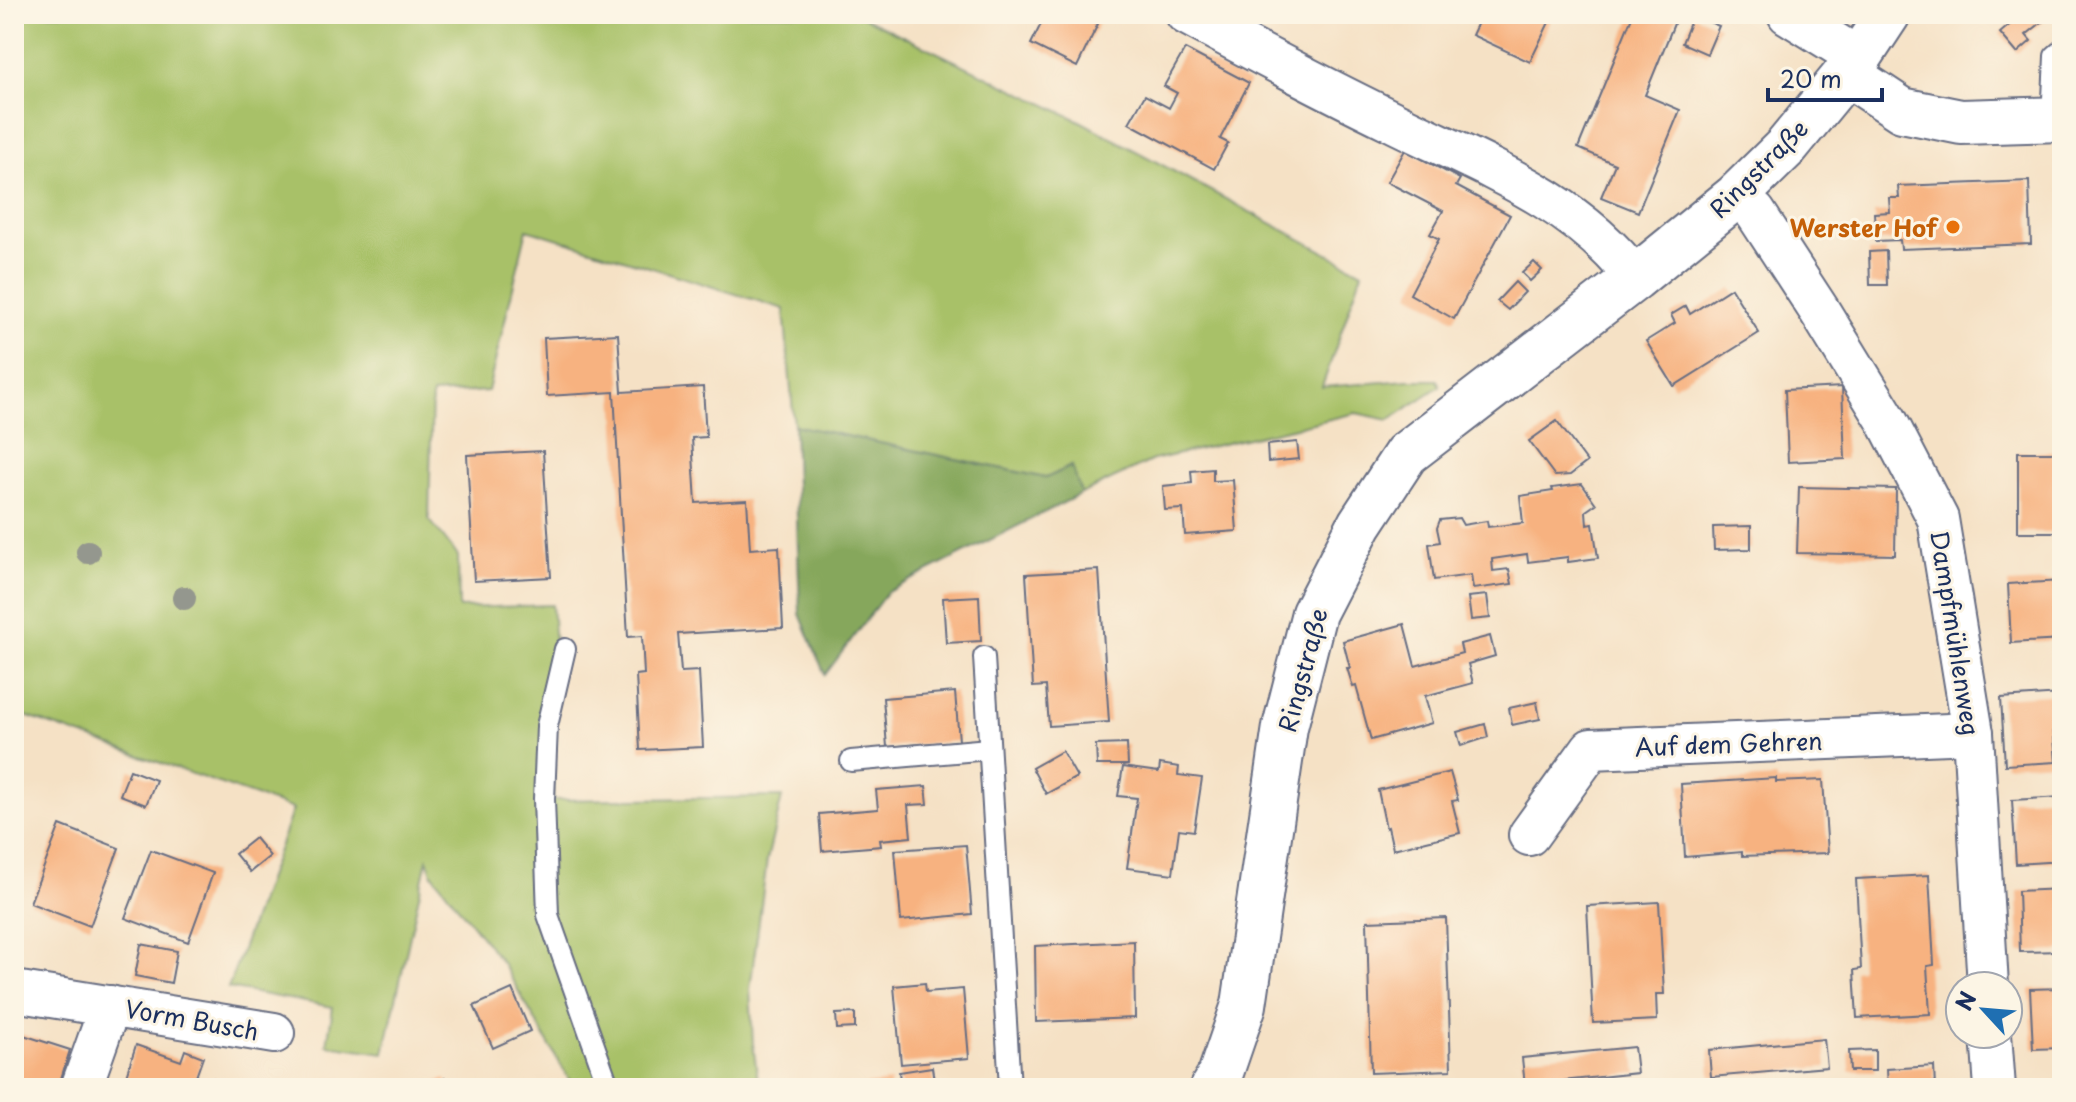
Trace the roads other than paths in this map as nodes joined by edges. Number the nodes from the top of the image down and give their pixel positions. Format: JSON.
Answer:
{"nodes":[{"id":1,"x":1186,"y":14,"type":"edge"},
{"id":2,"x":1788,"y":14,"type":"edge"},
{"id":3,"x":1888,"y":14,"type":"edge"},
{"id":4,"x":2062,"y":50,"type":"edge"},
{"id":5,"x":1852,"y":66,"type":"junction"},
{"id":6,"x":2057,"y":120,"type":"edge"},
{"id":7,"x":1736,"y":196,"type":"junction"},
{"id":8,"x":1635,"y":278,"type":"junction"},
{"id":9,"x":565,"y":649,"type":"dead end"},
{"id":10,"x":984,"y":657,"type":"dead end"},
{"id":11,"x":1973,"y":733,"type":"junction"},
{"id":12,"x":989,"y":749,"type":"junction"},
{"id":13,"x":851,"y":761,"type":"dead end"},
{"id":14,"x":1529,"y":835,"type":"dead end"},
{"id":15,"x":1987,"y":970,"type":"edge"},
{"id":16,"x":14,"y":991,"type":"edge"},
{"id":17,"x":110,"y":1006,"type":"junction"},
{"id":18,"x":274,"y":1033,"type":"dead end"},
{"id":19,"x":1992,"y":1050,"type":"edge"},
{"id":20,"x":1222,"y":1084,"type":"edge"},
{"id":21,"x":81,"y":1088,"type":"edge"},
{"id":22,"x":609,"y":1088,"type":"edge"},
{"id":23,"x":1010,"y":1088,"type":"edge"},
{"id":24,"x":1995,"y":1088,"type":"edge"}],
"edges":[{"from":1,"to":8,"type":"street"},
{"from":2,"to":5,"type":"street"},
{"from":3,"to":5,"type":"street","name":"Ringstraße"},
{"from":4,"to":6,"type":"lane"},
{"from":5,"to":6,"type":"street"},
{"from":5,"to":7,"type":"street","name":"Ringstraße"},
{"from":7,"to":8,"type":"street","name":"Ringstraße"},
{"from":7,"to":11,"type":"street","name":"Dampfmühlenweg"},
{"from":8,"to":20,"type":"street","name":"Ringstraße"},
{"from":9,"to":22,"type":"lane"},
{"from":10,"to":12,"type":"lane"},
{"from":11,"to":14,"type":"street","name":"Auf dem Gehren"},
{"from":11,"to":15,"type":"street","name":"Dampfmühlenweg"},
{"from":12,"to":13,"type":"lane"},
{"from":12,"to":23,"type":"lane"},
{"from":16,"to":17,"type":"street","name":"Vorm Busch"},
{"from":17,"to":18,"type":"street","name":"Vorm Busch"},
{"from":17,"to":21,"type":"street","name":"Vorm Busch"},
{"from":19,"to":24,"type":"street"}]}
